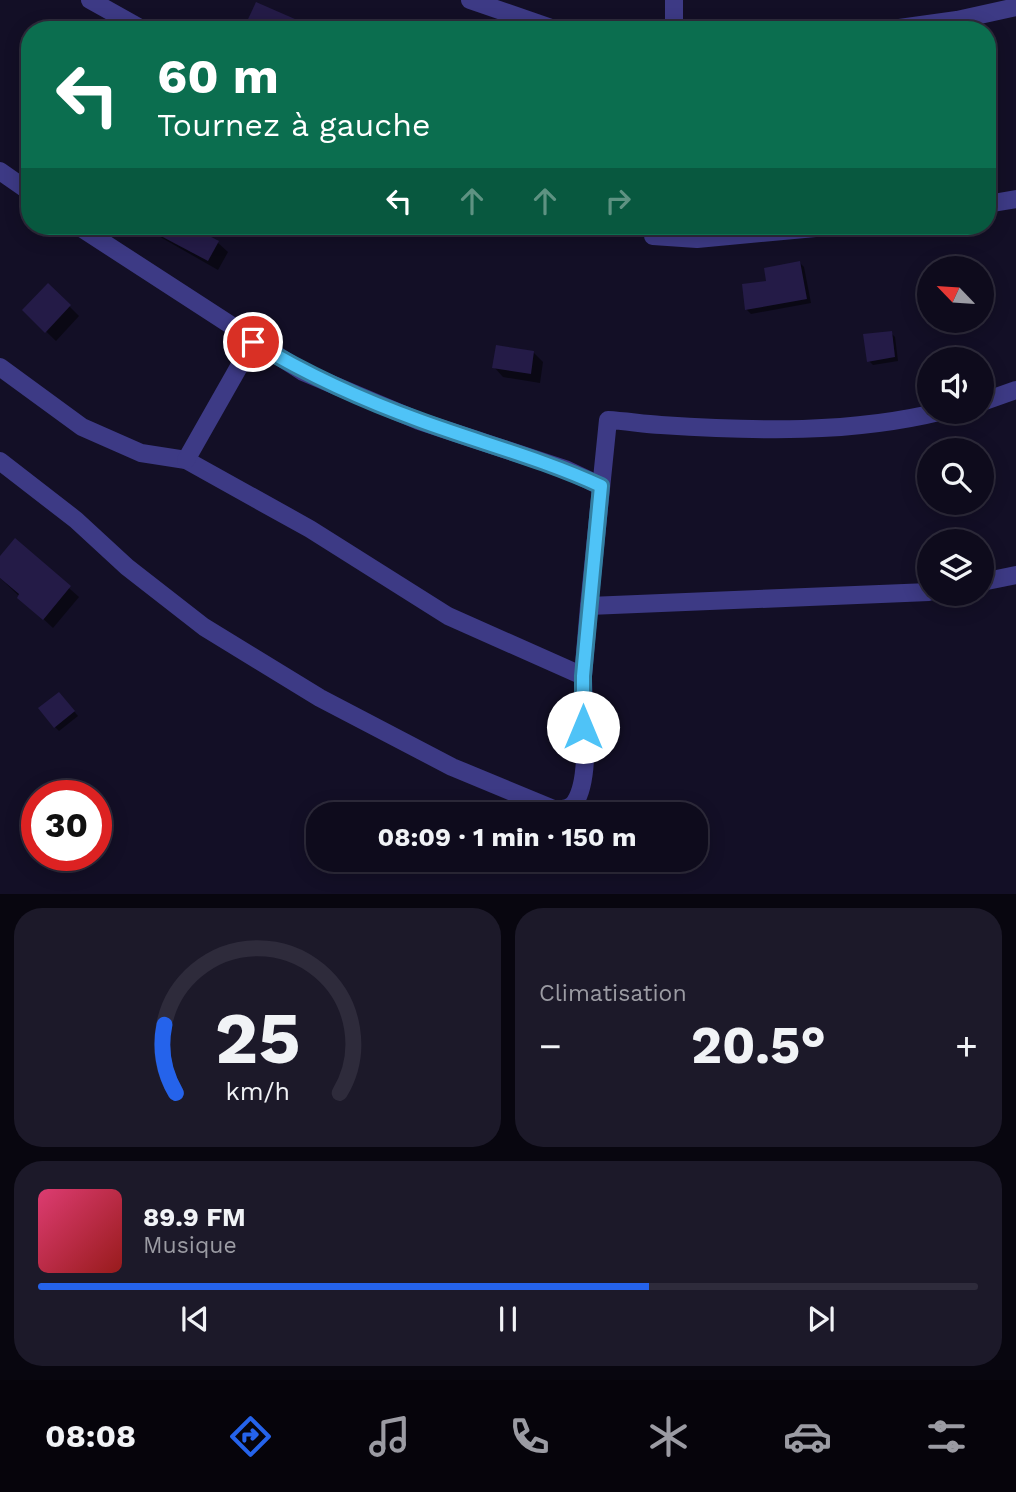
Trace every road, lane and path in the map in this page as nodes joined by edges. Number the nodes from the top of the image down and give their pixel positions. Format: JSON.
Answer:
{"nodes":[{"id":1,"x":90,"y":0,"type":"edge"},
{"id":2,"x":470,"y":0,"type":"edge"},
{"id":3,"x":674,"y":0,"type":"edge"},
{"id":4,"x":1016,"y":7,"type":"edge"},
{"id":5,"x":128,"y":21,"type":"edge"},
{"id":6,"x":531,"y":21,"type":"edge"},
{"id":7,"x":674,"y":21,"type":"edge"},
{"id":8,"x":950,"y":21,"type":"edge"},
{"id":9,"x":0,"y":171,"type":"edge"},
{"id":10,"x":21,"y":186,"type":"edge"},
{"id":11,"x":1016,"y":199,"type":"edge"},
{"id":12,"x":996,"y":202,"type":"edge"},
{"id":13,"x":92,"y":235,"type":"edge"},
{"id":14,"x":653,"y":235,"type":"edge"},
{"id":15,"x":740,"y":235,"type":"edge"},
{"id":16,"x":253,"y":342,"type":"junction"},
{"id":17,"x":0,"y":367,"type":"edge"},
{"id":18,"x":1016,"y":390,"type":"edge"},
{"id":19,"x":994,"y":398,"type":"edge"},
{"id":20,"x":917,"y":417,"type":"edge"},
{"id":21,"x":186,"y":460,"type":"junction"},
{"id":22,"x":0,"y":461,"type":"edge"},
{"id":23,"x":601,"y":486,"type":"junction"},
{"id":24,"x":1016,"y":575,"type":"edge"},
{"id":25,"x":994,"y":580,"type":"edge"},
{"id":26,"x":917,"y":592,"type":"edge"},
{"id":27,"x":589,"y":606,"type":"junction"},
{"id":28,"x":583,"y":676,"type":"junction"}],
"edges":[{"from":1,"to":5,"type":"street"},
{"from":2,"to":6,"type":"street"},
{"from":3,"to":7,"type":"street"},
{"from":4,"to":8,"type":"street"},
{"from":9,"to":10,"type":"street"},
{"from":11,"to":12,"type":"street"},
{"from":13,"to":16,"type":"street"},
{"from":14,"to":15,"type":"street"},
{"from":16,"to":21,"type":"street"},
{"from":16,"to":23,"type":"street"},
{"from":17,"to":21,"type":"street"},
{"from":18,"to":19,"type":"street"},
{"from":20,"to":23,"type":"street"},
{"from":21,"to":28,"type":"street"},
{"from":22,"to":28,"type":"street"},
{"from":23,"to":27,"type":"street"},
{"from":24,"to":25,"type":"street"},
{"from":26,"to":27,"type":"street"},
{"from":27,"to":28,"type":"street"}]}
